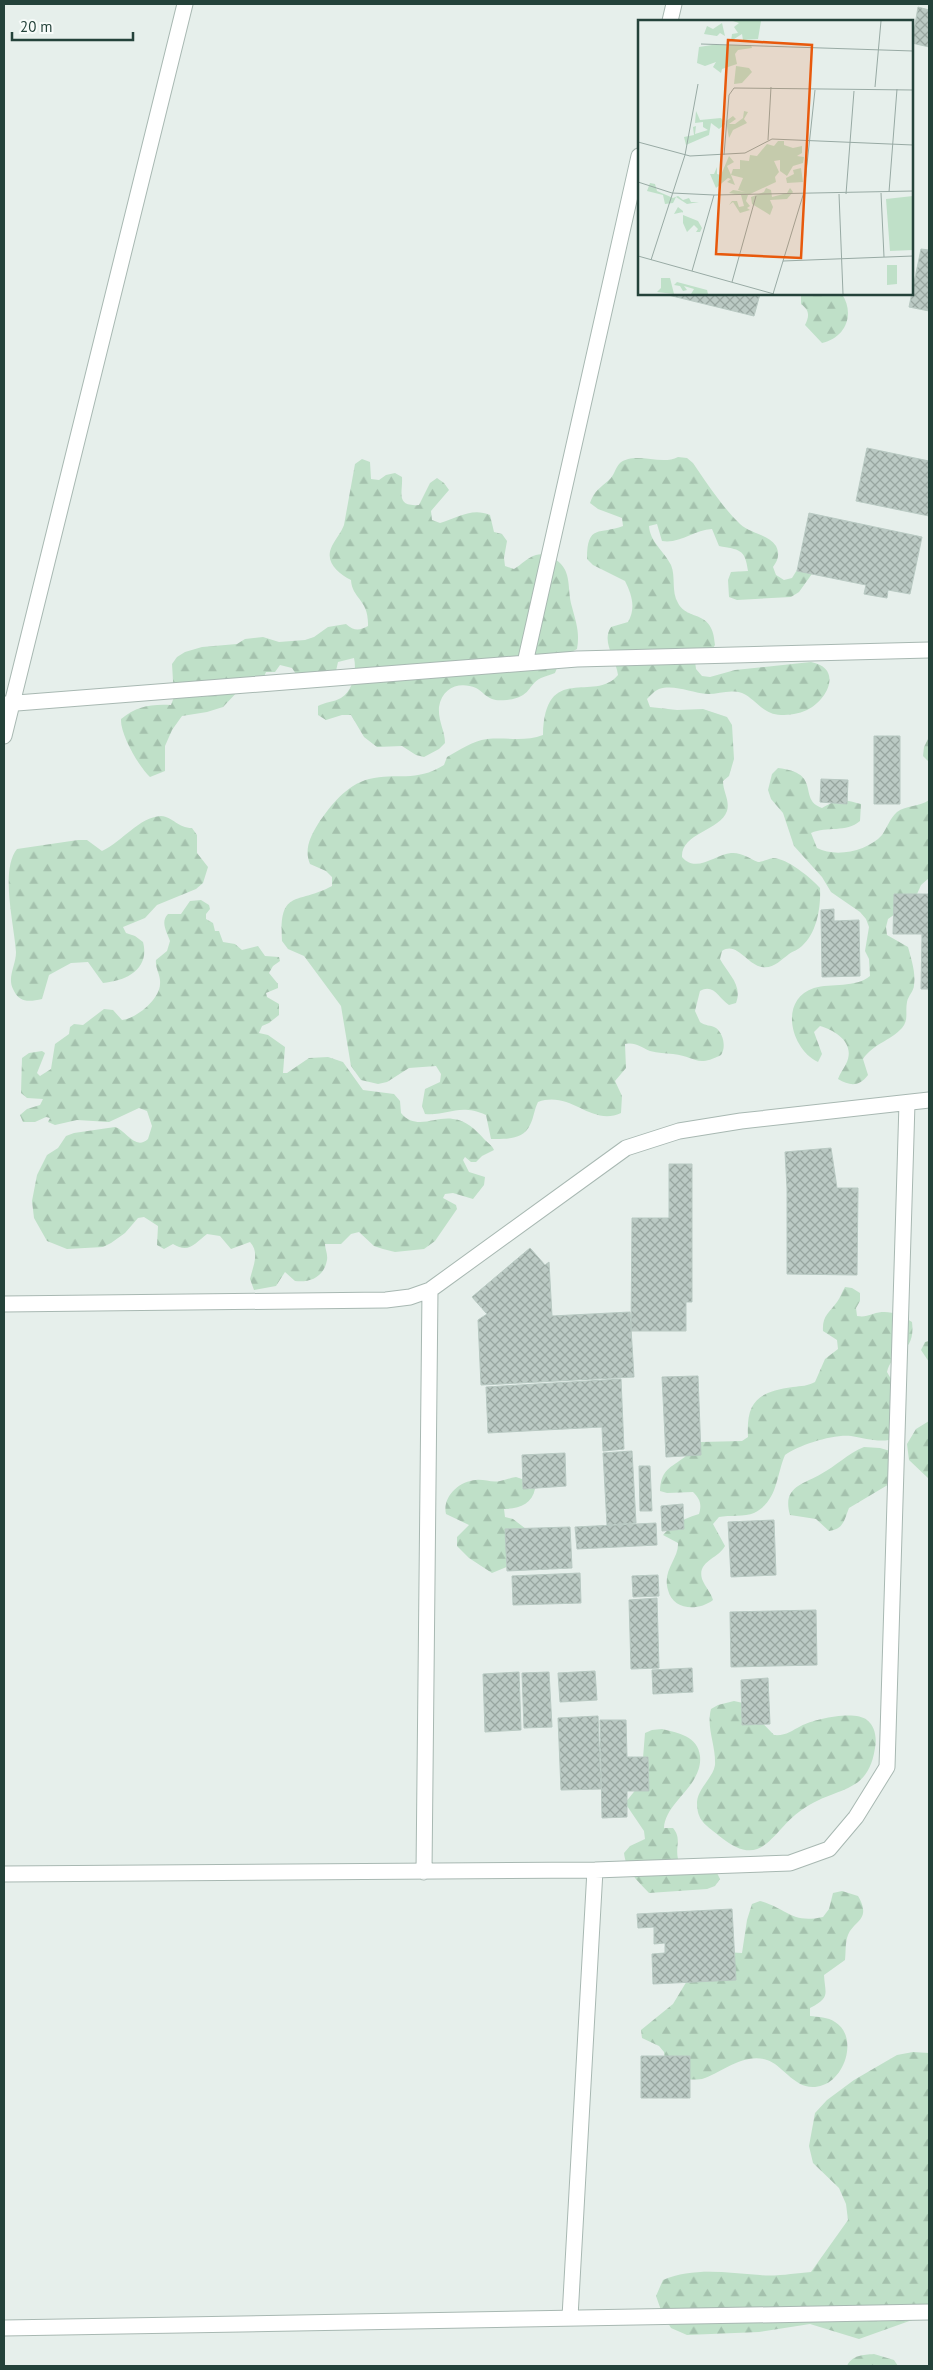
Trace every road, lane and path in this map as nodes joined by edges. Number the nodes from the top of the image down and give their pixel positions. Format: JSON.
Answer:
{"nodes":[{"id":1,"x":185,"y":4,"type":"edge"},
{"id":2,"x":674,"y":4,"type":"edge"},
{"id":3,"x":670,"y":20,"type":"edge"},
{"id":4,"x":638,"y":160,"type":"edge"},
{"id":5,"x":929,"y":650,"type":"edge"},
{"id":6,"x":525,"y":663,"type":"junction"},
{"id":7,"x":8,"y":703,"type":"edge"},
{"id":8,"x":4,"y":736,"type":"edge"},
{"id":9,"x":929,"y":1100,"type":"edge"},
{"id":10,"x":906,"y":1103,"type":"junction"},
{"id":11,"x":430,"y":1290,"type":"junction"},
{"id":12,"x":4,"y":1304,"type":"edge"},
{"id":13,"x":595,"y":1870,"type":"junction"},
{"id":14,"x":424,"y":1872,"type":"junction"},
{"id":15,"x":4,"y":1874,"type":"edge"},
{"id":16,"x":929,"y":2312,"type":"edge"},
{"id":17,"x":570,"y":2317,"type":"junction"},
{"id":18,"x":4,"y":2328,"type":"edge"}],
"edges":[{"from":1,"to":7,"type":"street"},
{"from":2,"to":3,"type":"street"},
{"from":4,"to":6,"type":"street"},
{"from":5,"to":6,"type":"street"},
{"from":6,"to":7,"type":"street"},
{"from":7,"to":8,"type":"street"},
{"from":9,"to":10,"type":"street"},
{"from":10,"to":11,"type":"street"},
{"from":10,"to":13,"type":"street"},
{"from":11,"to":12,"type":"street"},
{"from":11,"to":14,"type":"street"},
{"from":13,"to":14,"type":"street"},
{"from":13,"to":17,"type":"street"},
{"from":14,"to":15,"type":"street"},
{"from":16,"to":17,"type":"street"},
{"from":17,"to":18,"type":"street"}]}
